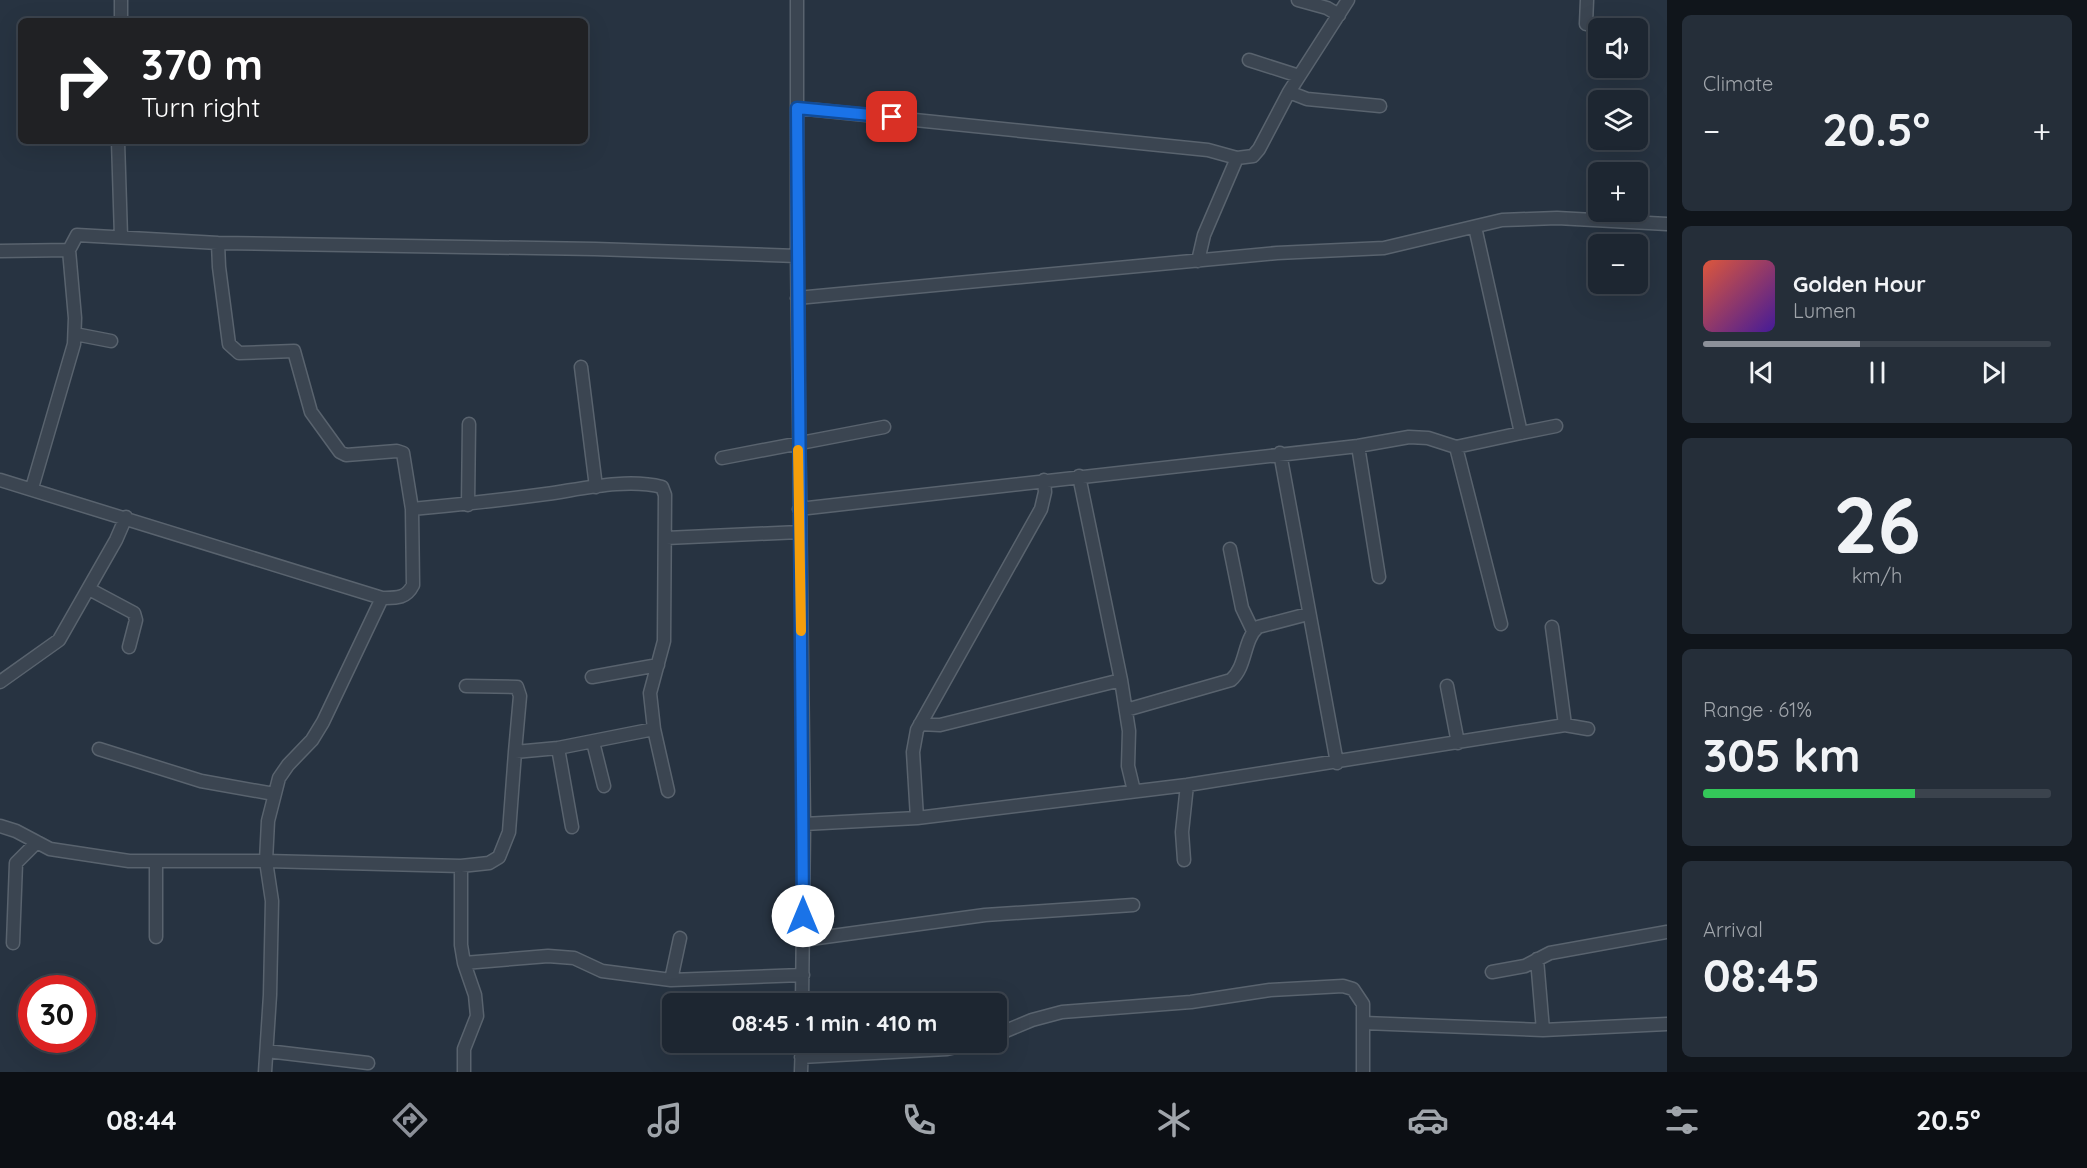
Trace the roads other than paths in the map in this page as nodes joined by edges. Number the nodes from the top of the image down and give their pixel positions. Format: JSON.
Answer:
{"nodes":[{"id":1,"x":121,"y":0,"type":"edge"},
{"id":2,"x":797,"y":0,"type":"edge"},
{"id":3,"x":1298,"y":0,"type":"edge"},
{"id":4,"x":1348,"y":0,"type":"edge"},
{"id":5,"x":1587,"y":0,"type":"edge"},
{"id":6,"x":1339,"y":15,"type":"junction"},
{"id":7,"x":121,"y":18,"type":"edge"},
{"id":8,"x":1586,"y":24,"type":"dead end"},
{"id":9,"x":1249,"y":60,"type":"dead end"},
{"id":10,"x":1299,"y":76,"type":"junction"},
{"id":11,"x":1289,"y":92,"type":"junction"},
{"id":12,"x":1380,"y":106,"type":"dead end"},
{"id":13,"x":797,"y":108,"type":"junction"},
{"id":14,"x":118,"y":144,"type":"edge"},
{"id":15,"x":1237,"y":158,"type":"junction"},
{"id":16,"x":1667,"y":224,"type":"edge"},
{"id":17,"x":1475,"y":228,"type":"junction"},
{"id":18,"x":121,"y":237,"type":"junction"},
{"id":19,"x":218,"y":243,"type":"junction"},
{"id":20,"x":69,"y":250,"type":"junction"},
{"id":21,"x":0,"y":251,"type":"edge"},
{"id":22,"x":797,"y":256,"type":"junction"},
{"id":23,"x":1198,"y":261,"type":"junction"},
{"id":24,"x":797,"y":298,"type":"junction"},
{"id":25,"x":75,"y":334,"type":"junction"},
{"id":26,"x":111,"y":341,"type":"dead end"},
{"id":27,"x":581,"y":367,"type":"dead end"},
{"id":28,"x":469,"y":424,"type":"dead end"},
{"id":29,"x":1556,"y":426,"type":"dead end"},
{"id":30,"x":884,"y":427,"type":"dead end"},
{"id":31,"x":1521,"y":433,"type":"junction"},
{"id":32,"x":798,"y":442,"type":"junction"},
{"id":33,"x":1358,"y":446,"type":"junction"},
{"id":34,"x":1456,"y":447,"type":"junction"},
{"id":35,"x":1280,"y":453,"type":"junction"},
{"id":36,"x":722,"y":458,"type":"dead end"},
{"id":37,"x":1079,"y":476,"type":"junction"},
{"id":38,"x":0,"y":480,"type":"edge"},
{"id":39,"x":1044,"y":480,"type":"junction"},
{"id":40,"x":596,"y":487,"type":"junction"},
{"id":41,"x":32,"y":488,"type":"junction"},
{"id":42,"x":468,"y":504,"type":"junction"},
{"id":43,"x":412,"y":509,"type":"junction"},
{"id":44,"x":800,"y":509,"type":"junction"},
{"id":45,"x":126,"y":517,"type":"junction"},
{"id":46,"x":800,"y":532,"type":"junction"},
{"id":47,"x":666,"y":538,"type":"junction"},
{"id":48,"x":1230,"y":549,"type":"dead end"},
{"id":49,"x":1379,"y":577,"type":"dead end"},
{"id":50,"x":89,"y":589,"type":"junction"},
{"id":51,"x":382,"y":598,"type":"junction"},
{"id":52,"x":1308,"y":614,"type":"junction"},
{"id":53,"x":1500,"y":624,"type":"dead end"},
{"id":54,"x":1552,"y":627,"type":"dead end"},
{"id":55,"x":1253,"y":631,"type":"junction"},
{"id":56,"x":129,"y":647,"type":"dead end"},
{"id":57,"x":658,"y":665,"type":"junction"},
{"id":58,"x":592,"y":677,"type":"dead end"},
{"id":59,"x":1121,"y":680,"type":"junction"},
{"id":60,"x":0,"y":682,"type":"edge"},
{"id":61,"x":466,"y":686,"type":"dead end"},
{"id":62,"x":1447,"y":686,"type":"dead end"},
{"id":63,"x":1126,"y":710,"type":"junction"},
{"id":64,"x":920,"y":724,"type":"junction"},
{"id":65,"x":1565,"y":725,"type":"junction"},
{"id":66,"x":654,"y":729,"type":"junction"},
{"id":67,"x":1588,"y":729,"type":"dead end"},
{"id":68,"x":593,"y":742,"type":"junction"},
{"id":69,"x":1458,"y":743,"type":"junction"},
{"id":70,"x":558,"y":748,"type":"junction"},
{"id":71,"x":99,"y":749,"type":"dead end"},
{"id":72,"x":515,"y":752,"type":"junction"},
{"id":73,"x":1337,"y":763,"type":"junction"},
{"id":74,"x":1187,"y":785,"type":"junction"},
{"id":75,"x":604,"y":786,"type":"dead end"},
{"id":76,"x":668,"y":791,"type":"dead end"},
{"id":77,"x":1134,"y":791,"type":"junction"},
{"id":78,"x":274,"y":794,"type":"junction"},
{"id":79,"x":917,"y":818,"type":"junction"},
{"id":80,"x":804,"y":824,"type":"junction"},
{"id":81,"x":0,"y":826,"type":"edge"},
{"id":82,"x":572,"y":827,"type":"dead end"},
{"id":83,"x":37,"y":842,"type":"junction"},
{"id":84,"x":1184,"y":860,"type":"dead end"},
{"id":85,"x":266,"y":861,"type":"junction"},
{"id":86,"x":156,"y":863,"type":"junction"},
{"id":87,"x":461,"y":866,"type":"junction"},
{"id":88,"x":1133,"y":905,"type":"dead end"},
{"id":89,"x":1667,"y":932,"type":"edge"},
{"id":90,"x":156,"y":937,"type":"dead end"},
{"id":91,"x":680,"y":938,"type":"dead end"},
{"id":92,"x":803,"y":940,"type":"junction"},
{"id":93,"x":13,"y":943,"type":"dead end"},
{"id":94,"x":1536,"y":959,"type":"junction"},
{"id":95,"x":464,"y":963,"type":"junction"},
{"id":96,"x":1492,"y":972,"type":"dead end"},
{"id":97,"x":803,"y":975,"type":"junction"},
{"id":98,"x":671,"y":980,"type":"junction"},
{"id":99,"x":802,"y":993,"type":"edge"},
{"id":100,"x":1364,"y":1023,"type":"junction"},
{"id":101,"x":1667,"y":1024,"type":"edge"},
{"id":102,"x":1007,"y":1030,"type":"edge"},
{"id":103,"x":1543,"y":1030,"type":"junction"},
{"id":104,"x":267,"y":1051,"type":"junction"},
{"id":105,"x":801,"y":1053,"type":"edge"},
{"id":106,"x":874,"y":1053,"type":"edge"},
{"id":107,"x":801,"y":1057,"type":"junction"},
{"id":108,"x":369,"y":1063,"type":"dead end"},
{"id":109,"x":265,"y":1072,"type":"edge"},
{"id":110,"x":464,"y":1072,"type":"edge"},
{"id":111,"x":801,"y":1072,"type":"edge"},
{"id":112,"x":1363,"y":1072,"type":"edge"}],
"edges":[{"from":1,"to":7,"type":"street"},
{"from":2,"to":13,"type":"street"},
{"from":3,"to":6,"type":"street"},
{"from":4,"to":6,"type":"street"},
{"from":5,"to":8,"type":"street"},
{"from":6,"to":10,"type":"street"},
{"from":9,"to":10,"type":"street"},
{"from":10,"to":11,"type":"street"},
{"from":11,"to":12,"type":"street"},
{"from":11,"to":15,"type":"street"},
{"from":13,"to":15,"type":"street"},
{"from":13,"to":22,"type":"street"},
{"from":14,"to":18,"type":"street"},
{"from":15,"to":23,"type":"street"},
{"from":16,"to":17,"type":"street"},
{"from":17,"to":23,"type":"street"},
{"from":17,"to":31,"type":"street"},
{"from":18,"to":19,"type":"street"},
{"from":18,"to":20,"type":"street"},
{"from":19,"to":22,"type":"street"},
{"from":19,"to":43,"type":"street"},
{"from":20,"to":21,"type":"street"},
{"from":20,"to":25,"type":"street"},
{"from":22,"to":24,"type":"street"},
{"from":23,"to":24,"type":"street"},
{"from":24,"to":32,"type":"street"},
{"from":25,"to":26,"type":"street"},
{"from":25,"to":41,"type":"street"},
{"from":27,"to":40,"type":"street"},
{"from":28,"to":42,"type":"street"},
{"from":29,"to":31,"type":"street"},
{"from":30,"to":32,"type":"street"},
{"from":31,"to":34,"type":"street"},
{"from":32,"to":36,"type":"street"},
{"from":32,"to":44,"type":"street"},
{"from":33,"to":34,"type":"street"},
{"from":33,"to":35,"type":"street"},
{"from":33,"to":49,"type":"street"},
{"from":34,"to":53,"type":"street"},
{"from":35,"to":37,"type":"street"},
{"from":35,"to":52,"type":"street"},
{"from":37,"to":39,"type":"street"},
{"from":37,"to":59,"type":"street"},
{"from":38,"to":41,"type":"street"},
{"from":39,"to":44,"type":"street"},
{"from":39,"to":64,"type":"street"},
{"from":40,"to":42,"type":"street"},
{"from":40,"to":47,"type":"street"},
{"from":41,"to":45,"type":"street"},
{"from":42,"to":43,"type":"street"},
{"from":43,"to":51,"type":"street"},
{"from":44,"to":46,"type":"street"},
{"from":45,"to":50,"type":"street"},
{"from":45,"to":51,"type":"street"},
{"from":46,"to":47,"type":"street"},
{"from":46,"to":80,"type":"street"},
{"from":47,"to":57,"type":"street"},
{"from":48,"to":55,"type":"street"},
{"from":50,"to":56,"type":"street"},
{"from":50,"to":60,"type":"street"},
{"from":51,"to":78,"type":"street"},
{"from":52,"to":55,"type":"street"},
{"from":52,"to":73,"type":"street"},
{"from":54,"to":65,"type":"street"},
{"from":55,"to":63,"type":"street"},
{"from":57,"to":58,"type":"street"},
{"from":57,"to":66,"type":"street"},
{"from":59,"to":63,"type":"street"},
{"from":59,"to":64,"type":"street"},
{"from":61,"to":72,"type":"street"},
{"from":62,"to":69,"type":"street"},
{"from":63,"to":77,"type":"street"},
{"from":64,"to":79,"type":"street"},
{"from":65,"to":67,"type":"street"},
{"from":65,"to":69,"type":"street"},
{"from":66,"to":68,"type":"street"},
{"from":66,"to":76,"type":"street"},
{"from":68,"to":70,"type":"street"},
{"from":68,"to":75,"type":"street"},
{"from":69,"to":73,"type":"street"},
{"from":70,"to":72,"type":"street"},
{"from":70,"to":82,"type":"street"},
{"from":71,"to":78,"type":"street"},
{"from":72,"to":87,"type":"street"},
{"from":73,"to":74,"type":"street"},
{"from":74,"to":77,"type":"street"},
{"from":74,"to":84,"type":"street"},
{"from":77,"to":79,"type":"street"},
{"from":78,"to":85,"type":"street"},
{"from":79,"to":80,"type":"street"},
{"from":80,"to":92,"type":"street"},
{"from":81,"to":83,"type":"street"},
{"from":83,"to":86,"type":"street"},
{"from":83,"to":93,"type":"street"},
{"from":85,"to":86,"type":"street"},
{"from":85,"to":87,"type":"street"},
{"from":85,"to":104,"type":"street"},
{"from":86,"to":90,"type":"street"},
{"from":87,"to":95,"type":"street"},
{"from":88,"to":92,"type":"street"},
{"from":89,"to":94,"type":"street"},
{"from":91,"to":98,"type":"street"},
{"from":92,"to":97,"type":"street"},
{"from":94,"to":96,"type":"street"},
{"from":94,"to":103,"type":"street"},
{"from":95,"to":98,"type":"street"},
{"from":95,"to":110,"type":"street"},
{"from":97,"to":98,"type":"street"},
{"from":97,"to":99,"type":"street"},
{"from":100,"to":102,"type":"street"},
{"from":100,"to":103,"type":"street"},
{"from":100,"to":112,"type":"street"},
{"from":101,"to":103,"type":"street"},
{"from":104,"to":108,"type":"street"},
{"from":104,"to":109,"type":"street"},
{"from":105,"to":107,"type":"street"},
{"from":106,"to":107,"type":"street"},
{"from":107,"to":111,"type":"street"}]}
